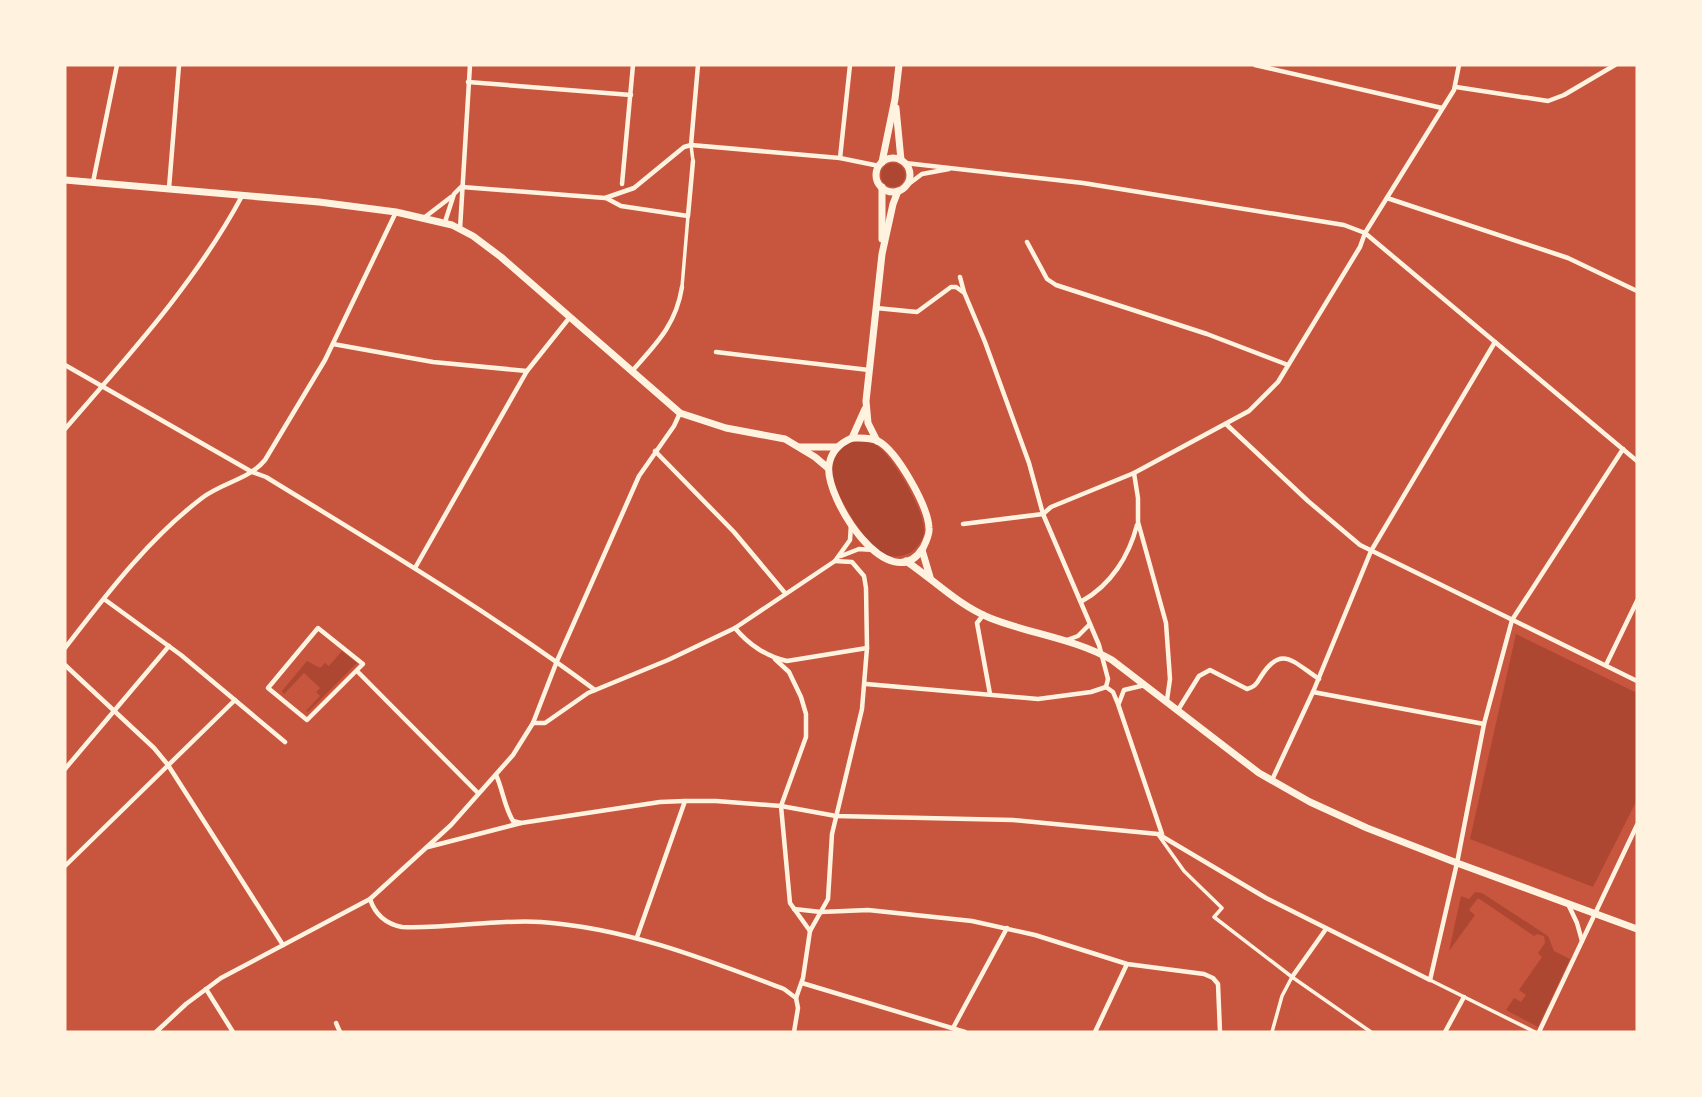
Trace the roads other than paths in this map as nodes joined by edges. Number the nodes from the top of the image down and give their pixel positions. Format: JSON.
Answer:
{"nodes":[{"id":1,"x":117,"y":65,"type":"edge"},
{"id":2,"x":178,"y":65,"type":"edge"},
{"id":3,"x":470,"y":65,"type":"edge"},
{"id":4,"x":634,"y":65,"type":"edge"},
{"id":5,"x":698,"y":65,"type":"edge"},
{"id":6,"x":850,"y":65,"type":"edge"},
{"id":7,"x":899,"y":65,"type":"edge"},
{"id":8,"x":1255,"y":65,"type":"edge"},
{"id":9,"x":1459,"y":65,"type":"edge"},
{"id":10,"x":1615,"y":65,"type":"edge"},
{"id":11,"x":468,"y":82,"type":"junction"},
{"id":12,"x":1456,"y":87,"type":"junction"},
{"id":13,"x":631,"y":95,"type":"junction"},
{"id":14,"x":895,"y":99,"type":"junction"},
{"id":15,"x":1443,"y":108,"type":"junction"},
{"id":16,"x":691,"y":145,"type":"junction"},
{"id":17,"x":840,"y":158,"type":"junction"},
{"id":18,"x":693,"y":161,"type":"joint"},
{"id":19,"x":903,"y":161,"type":"junction"},
{"id":20,"x":880,"y":165,"type":"junction"},
{"id":21,"x":960,"y":167,"type":"junction"},
{"id":22,"x":65,"y":180,"type":"edge"},
{"id":23,"x":93,"y":182,"type":"junction"},
{"id":24,"x":622,"y":184,"type":"dead end"},
{"id":25,"x":906,"y":186,"type":"junction"},
{"id":26,"x":462,"y":187,"type":"junction"},
{"id":27,"x":881,"y":187,"type":"junction"},
{"id":28,"x":169,"y":188,"type":"junction"},
{"id":29,"x":898,"y":191,"type":"junction"},
{"id":30,"x":454,"y":194,"type":"junction"},
{"id":31,"x":243,"y":196,"type":"junction"},
{"id":32,"x":605,"y":198,"type":"junction"},
{"id":33,"x":1387,"y":198,"type":"junction"},
{"id":34,"x":396,"y":212,"type":"junction"},
{"id":35,"x":688,"y":216,"type":"junction"},
{"id":36,"x":425,"y":218,"type":"junction"},
{"id":37,"x":445,"y":222,"type":"junction"},
{"id":38,"x":460,"y":229,"type":"junction"},
{"id":39,"x":1365,"y":233,"type":"junction"},
{"id":40,"x":1027,"y":242,"type":"dead end"},
{"id":41,"x":882,"y":254,"type":"junction"},
{"id":42,"x":960,"y":277,"type":"dead end"},
{"id":43,"x":682,"y":287,"type":"joint"},
{"id":44,"x":964,"y":292,"type":"junction"},
{"id":45,"x":1637,"y":292,"type":"edge"},
{"id":46,"x":876,"y":308,"type":"junction"},
{"id":47,"x":570,"y":317,"type":"junction"},
{"id":48,"x":1494,"y":342,"type":"junction"},
{"id":49,"x":333,"y":344,"type":"junction"},
{"id":50,"x":716,"y":352,"type":"dead end"},
{"id":51,"x":65,"y":365,"type":"edge"},
{"id":52,"x":1288,"y":365,"type":"junction"},
{"id":53,"x":870,"y":370,"type":"junction"},
{"id":54,"x":527,"y":371,"type":"junction"},
{"id":55,"x":632,"y":371,"type":"junction"},
{"id":56,"x":102,"y":387,"type":"junction"},
{"id":57,"x":865,"y":408,"type":"junction"},
{"id":58,"x":680,"y":413,"type":"junction"},
{"id":59,"x":1226,"y":424,"type":"junction"},
{"id":60,"x":65,"y":429,"type":"edge"},
{"id":61,"x":852,"y":438,"type":"junction"},
{"id":62,"x":877,"y":441,"type":"junction"},
{"id":63,"x":800,"y":446,"type":"junction"},
{"id":64,"x":837,"y":447,"type":"junction"},
{"id":65,"x":1623,"y":449,"type":"junction"},
{"id":66,"x":655,"y":451,"type":"junction"},
{"id":67,"x":1637,"y":461,"type":"edge"},
{"id":68,"x":828,"y":468,"type":"junction"},
{"id":69,"x":253,"y":472,"type":"junction"},
{"id":70,"x":1134,"y":473,"type":"junction"},
{"id":71,"x":1043,"y":514,"type":"junction"},
{"id":72,"x":1138,"y":522,"type":"junction"},
{"id":73,"x":851,"y":523,"type":"junction"},
{"id":74,"x":963,"y":524,"type":"dead end"},
{"id":75,"x":873,"y":550,"type":"junction"},
{"id":76,"x":922,"y":550,"type":"junction"},
{"id":77,"x":1371,"y":551,"type":"junction"},
{"id":78,"x":840,"y":556,"type":"junction"},
{"id":79,"x":835,"y":561,"type":"junction"},
{"id":80,"x":906,"y":561,"type":"junction"},
{"id":81,"x":415,"y":568,"type":"junction"},
{"id":82,"x":931,"y":578,"type":"junction"},
{"id":83,"x":785,"y":593,"type":"junction"},
{"id":84,"x":104,"y":599,"type":"junction"},
{"id":85,"x":1082,"y":601,"type":"junction"},
{"id":86,"x":1637,"y":601,"type":"edge"},
{"id":87,"x":984,"y":614,"type":"junction"},
{"id":88,"x":1512,"y":620,"type":"junction"},
{"id":89,"x":1091,"y":623,"type":"junction"},
{"id":90,"x":735,"y":628,"type":"junction"},
{"id":91,"x":1066,"y":640,"type":"junction"},
{"id":92,"x":169,"y":646,"type":"junction"},
{"id":93,"x":65,"y":648,"type":"edge"},
{"id":94,"x":867,"y":648,"type":"junction"},
{"id":95,"x":1101,"y":654,"type":"junction"},
{"id":96,"x":775,"y":659,"type":"junction"},
{"id":97,"x":557,"y":661,"type":"junction"},
{"id":98,"x":1606,"y":665,"type":"junction"},
{"id":99,"x":65,"y":666,"type":"edge"},
{"id":100,"x":357,"y":671,"type":"junction"},
{"id":101,"x":1319,"y":679,"type":"junction"},
{"id":102,"x":1637,"y":681,"type":"edge"},
{"id":103,"x":866,"y":684,"type":"junction"},
{"id":104,"x":1145,"y":685,"type":"junction"},
{"id":105,"x":1107,"y":687,"type":"junction"},
{"id":106,"x":595,"y":690,"type":"junction"},
{"id":107,"x":1313,"y":692,"type":"junction"},
{"id":108,"x":990,"y":694,"type":"junction"},
{"id":109,"x":234,"y":700,"type":"junction"},
{"id":110,"x":1167,"y":701,"type":"junction"},
{"id":111,"x":1118,"y":704,"type":"junction"},
{"id":112,"x":113,"y":710,"type":"junction"},
{"id":113,"x":1178,"y":710,"type":"junction"},
{"id":114,"x":533,"y":723,"type":"junction"},
{"id":115,"x":1484,"y":724,"type":"junction"},
{"id":116,"x":285,"y":742,"type":"dead end"},
{"id":117,"x":169,"y":765,"type":"junction"},
{"id":118,"x":65,"y":769,"type":"edge"},
{"id":119,"x":496,"y":774,"type":"junction"},
{"id":120,"x":1272,"y":780,"type":"junction"},
{"id":121,"x":478,"y":793,"type":"junction"},
{"id":122,"x":685,"y":801,"type":"junction"},
{"id":123,"x":781,"y":806,"type":"junction"},
{"id":124,"x":836,"y":816,"type":"junction"},
{"id":125,"x":521,"y":823,"type":"junction"},
{"id":126,"x":1637,"y":825,"type":"edge"},
{"id":127,"x":1160,"y":835,"type":"junction"},
{"id":128,"x":428,"y":847,"type":"junction"},
{"id":129,"x":1457,"y":863,"type":"junction"},
{"id":130,"x":65,"y":866,"type":"edge"},
{"id":131,"x":370,"y":899,"type":"junction"},
{"id":132,"x":1569,"y":906,"type":"junction"},
{"id":133,"x":794,"y":909,"type":"junction"},
{"id":134,"x":821,"y":912,"type":"junction"},
{"id":135,"x":1594,"y":915,"type":"junction"},
{"id":136,"x":1007,"y":928,"type":"junction"},
{"id":137,"x":1326,"y":929,"type":"junction"},
{"id":138,"x":1637,"y":929,"type":"edge"},
{"id":139,"x":810,"y":931,"type":"junction"},
{"id":140,"x":637,"y":937,"type":"junction"},
{"id":141,"x":1582,"y":941,"type":"junction"},
{"id":142,"x":283,"y":946,"type":"junction"},
{"id":143,"x":1127,"y":964,"type":"junction"},
{"id":144,"x":1292,"y":977,"type":"junction"},
{"id":145,"x":1430,"y":980,"type":"junction"},
{"id":146,"x":802,"y":983,"type":"junction"},
{"id":147,"x":206,"y":989,"type":"junction"},
{"id":148,"x":1464,"y":997,"type":"junction"},
{"id":149,"x":796,"y":998,"type":"junction"},
{"id":150,"x":336,"y":1023,"type":"dead end"},
{"id":151,"x":953,"y":1028,"type":"junction"},
{"id":152,"x":156,"y":1032,"type":"edge"},
{"id":153,"x":233,"y":1032,"type":"edge"},
{"id":154,"x":340,"y":1032,"type":"edge"},
{"id":155,"x":794,"y":1032,"type":"edge"},
{"id":156,"x":965,"y":1032,"type":"edge"},
{"id":157,"x":1095,"y":1032,"type":"edge"},
{"id":158,"x":1220,"y":1032,"type":"edge"},
{"id":159,"x":1272,"y":1032,"type":"edge"},
{"id":160,"x":1371,"y":1032,"type":"edge"},
{"id":161,"x":1445,"y":1032,"type":"edge"},
{"id":162,"x":1537,"y":1032,"type":"edge"}],
"edges":[{"from":1,"to":23,"type":"street"},
{"from":2,"to":28,"type":"street"},
{"from":3,"to":11,"type":"street"},
{"from":4,"to":13,"type":"street"},
{"from":5,"to":16,"type":"street"},
{"from":6,"to":17,"type":"street"},
{"from":7,"to":14,"type":"main road"},
{"from":8,"to":15,"type":"street"},
{"from":9,"to":12,"type":"street"},
{"from":10,"to":12,"type":"street"},
{"from":11,"to":13,"type":"street"},
{"from":11,"to":26,"type":"street"},
{"from":12,"to":15,"type":"street"},
{"from":13,"to":24,"type":"street"},
{"from":14,"to":19,"type":"main road"},
{"from":14,"to":20,"type":"main road"},
{"from":15,"to":33,"type":"street"},
{"from":16,"to":17,"type":"street"},
{"from":16,"to":18,"type":"street"},
{"from":16,"to":32,"type":"street"},
{"from":17,"to":20,"type":"street"},
{"from":18,"to":35,"type":"street"},
{"from":19,"to":20,"type":"main road"},
{"from":19,"to":21,"type":"street"},
{"from":19,"to":25,"type":"main road"},
{"from":20,"to":27,"type":"main road"},
{"from":21,"to":25,"type":"street"},
{"from":21,"to":39,"type":"street"},
{"from":22,"to":23,"type":"main road"},
{"from":23,"to":28,"type":"main road"},
{"from":25,"to":29,"type":"main road"},
{"from":26,"to":30,"type":"street"},
{"from":26,"to":32,"type":"street"},
{"from":26,"to":38,"type":"street"},
{"from":27,"to":29,"type":"main road"},
{"from":27,"to":41,"type":"main road"},
{"from":28,"to":31,"type":"main road"},
{"from":29,"to":41,"type":"main road"},
{"from":30,"to":36,"type":"street"},
{"from":30,"to":37,"type":"street"},
{"from":31,"to":34,"type":"main road"},
{"from":31,"to":56,"type":"street"},
{"from":32,"to":35,"type":"street"},
{"from":33,"to":39,"type":"street"},
{"from":33,"to":45,"type":"street"},
{"from":34,"to":36,"type":"main road"},
{"from":34,"to":49,"type":"street"},
{"from":35,"to":43,"type":"street"},
{"from":36,"to":37,"type":"main road"},
{"from":37,"to":38,"type":"main road"},
{"from":38,"to":47,"type":"main road"},
{"from":39,"to":48,"type":"street"},
{"from":39,"to":52,"type":"street"},
{"from":40,"to":52,"type":"street"},
{"from":41,"to":46,"type":"main road"},
{"from":42,"to":44,"type":"street"},
{"from":43,"to":55,"type":"street"},
{"from":44,"to":46,"type":"street"},
{"from":44,"to":71,"type":"street"},
{"from":46,"to":53,"type":"main road"},
{"from":47,"to":54,"type":"street"},
{"from":47,"to":55,"type":"main road"},
{"from":48,"to":65,"type":"street"},
{"from":48,"to":77,"type":"street"},
{"from":49,"to":54,"type":"street"},
{"from":49,"to":69,"type":"street"},
{"from":50,"to":53,"type":"street"},
{"from":51,"to":56,"type":"street"},
{"from":52,"to":59,"type":"street"},
{"from":53,"to":57,"type":"main road"},
{"from":54,"to":81,"type":"street"},
{"from":55,"to":58,"type":"main road"},
{"from":56,"to":60,"type":"street"},
{"from":56,"to":69,"type":"street"},
{"from":57,"to":61,"type":"main road"},
{"from":57,"to":62,"type":"main road"},
{"from":58,"to":63,"type":"main road"},
{"from":58,"to":66,"type":"street"},
{"from":59,"to":70,"type":"street"},
{"from":59,"to":77,"type":"street"},
{"from":61,"to":62,"type":"main road"},
{"from":61,"to":64,"type":"main road"},
{"from":62,"to":76,"type":"main road"},
{"from":63,"to":64,"type":"main road"},
{"from":63,"to":68,"type":"main road"},
{"from":64,"to":68,"type":"main road"},
{"from":65,"to":67,"type":"street"},
{"from":65,"to":88,"type":"street"},
{"from":66,"to":83,"type":"street"},
{"from":66,"to":97,"type":"street"},
{"from":68,"to":73,"type":"main road"},
{"from":69,"to":81,"type":"street"},
{"from":69,"to":84,"type":"street"},
{"from":70,"to":71,"type":"street"},
{"from":70,"to":72,"type":"street"},
{"from":71,"to":74,"type":"street"},
{"from":71,"to":85,"type":"street"},
{"from":72,"to":85,"type":"street"},
{"from":72,"to":110,"type":"street"},
{"from":73,"to":75,"type":"main road"},
{"from":73,"to":78,"type":"street"},
{"from":75,"to":78,"type":"street"},
{"from":75,"to":80,"type":"main road"},
{"from":76,"to":80,"type":"main road"},
{"from":76,"to":82,"type":"main road"},
{"from":77,"to":88,"type":"street"},
{"from":77,"to":101,"type":"street"},
{"from":78,"to":79,"type":"street"},
{"from":79,"to":83,"type":"street"},
{"from":79,"to":94,"type":"street"},
{"from":80,"to":82,"type":"main road"},
{"from":81,"to":97,"type":"street"},
{"from":82,"to":87,"type":"main road"},
{"from":83,"to":90,"type":"street"},
{"from":84,"to":92,"type":"street"},
{"from":84,"to":93,"type":"street"},
{"from":85,"to":89,"type":"street"},
{"from":86,"to":98,"type":"street"},
{"from":87,"to":91,"type":"main road"},
{"from":87,"to":108,"type":"street"},
{"from":88,"to":98,"type":"street"},
{"from":88,"to":115,"type":"street"},
{"from":89,"to":91,"type":"street"},
{"from":89,"to":95,"type":"street"},
{"from":90,"to":96,"type":"street"},
{"from":90,"to":106,"type":"street"},
{"from":91,"to":95,"type":"main road"},
{"from":92,"to":109,"type":"street"},
{"from":92,"to":112,"type":"street"},
{"from":94,"to":96,"type":"street"},
{"from":94,"to":103,"type":"street"},
{"from":95,"to":104,"type":"main road"},
{"from":95,"to":105,"type":"street"},
{"from":96,"to":123,"type":"street"},
{"from":97,"to":106,"type":"street"},
{"from":97,"to":114,"type":"street"},
{"from":98,"to":102,"type":"street"},
{"from":99,"to":112,"type":"street"},
{"from":100,"to":100,"type":"street"},
{"from":100,"to":121,"type":"street"},
{"from":101,"to":107,"type":"street"},
{"from":101,"to":113,"type":"street"},
{"from":103,"to":108,"type":"street"},
{"from":103,"to":124,"type":"street"},
{"from":104,"to":110,"type":"main road"},
{"from":104,"to":111,"type":"street"},
{"from":105,"to":108,"type":"street"},
{"from":105,"to":111,"type":"street"},
{"from":106,"to":114,"type":"street"},
{"from":107,"to":115,"type":"street"},
{"from":107,"to":120,"type":"street"},
{"from":109,"to":116,"type":"street"},
{"from":109,"to":117,"type":"street"},
{"from":110,"to":113,"type":"main road"},
{"from":111,"to":127,"type":"street"},
{"from":112,"to":117,"type":"street"},
{"from":112,"to":118,"type":"street"},
{"from":113,"to":120,"type":"main road"},
{"from":114,"to":119,"type":"street"},
{"from":115,"to":129,"type":"street"},
{"from":117,"to":130,"type":"street"},
{"from":117,"to":142,"type":"street"},
{"from":119,"to":121,"type":"street"},
{"from":119,"to":125,"type":"street"},
{"from":120,"to":129,"type":"main road"},
{"from":121,"to":128,"type":"street"},
{"from":122,"to":123,"type":"street"},
{"from":122,"to":125,"type":"street"},
{"from":122,"to":140,"type":"street"},
{"from":123,"to":124,"type":"street"},
{"from":123,"to":133,"type":"street"},
{"from":124,"to":127,"type":"street"},
{"from":124,"to":134,"type":"street"},
{"from":125,"to":128,"type":"street"},
{"from":126,"to":135,"type":"street"},
{"from":127,"to":137,"type":"street"},
{"from":127,"to":144,"type":"street"},
{"from":128,"to":131,"type":"street"},
{"from":129,"to":132,"type":"main road"},
{"from":129,"to":145,"type":"street"},
{"from":131,"to":140,"type":"street"},
{"from":131,"to":142,"type":"street"},
{"from":132,"to":135,"type":"main road"},
{"from":132,"to":141,"type":"street"},
{"from":133,"to":134,"type":"street"},
{"from":133,"to":139,"type":"street"},
{"from":134,"to":136,"type":"street"},
{"from":134,"to":139,"type":"street"},
{"from":135,"to":138,"type":"main road"},
{"from":135,"to":141,"type":"street"},
{"from":136,"to":143,"type":"street"},
{"from":136,"to":151,"type":"street"},
{"from":137,"to":144,"type":"street"},
{"from":137,"to":145,"type":"street"},
{"from":139,"to":146,"type":"street"},
{"from":140,"to":149,"type":"street"},
{"from":141,"to":162,"type":"street"},
{"from":142,"to":147,"type":"street"},
{"from":143,"to":157,"type":"street"},
{"from":143,"to":158,"type":"street"},
{"from":144,"to":159,"type":"street"},
{"from":144,"to":160,"type":"street"},
{"from":145,"to":148,"type":"street"},
{"from":146,"to":149,"type":"street"},
{"from":146,"to":151,"type":"street"},
{"from":147,"to":152,"type":"street"},
{"from":147,"to":153,"type":"street"},
{"from":148,"to":161,"type":"street"},
{"from":148,"to":162,"type":"street"},
{"from":149,"to":155,"type":"street"},
{"from":150,"to":154,"type":"street"},
{"from":151,"to":156,"type":"street"}]}
